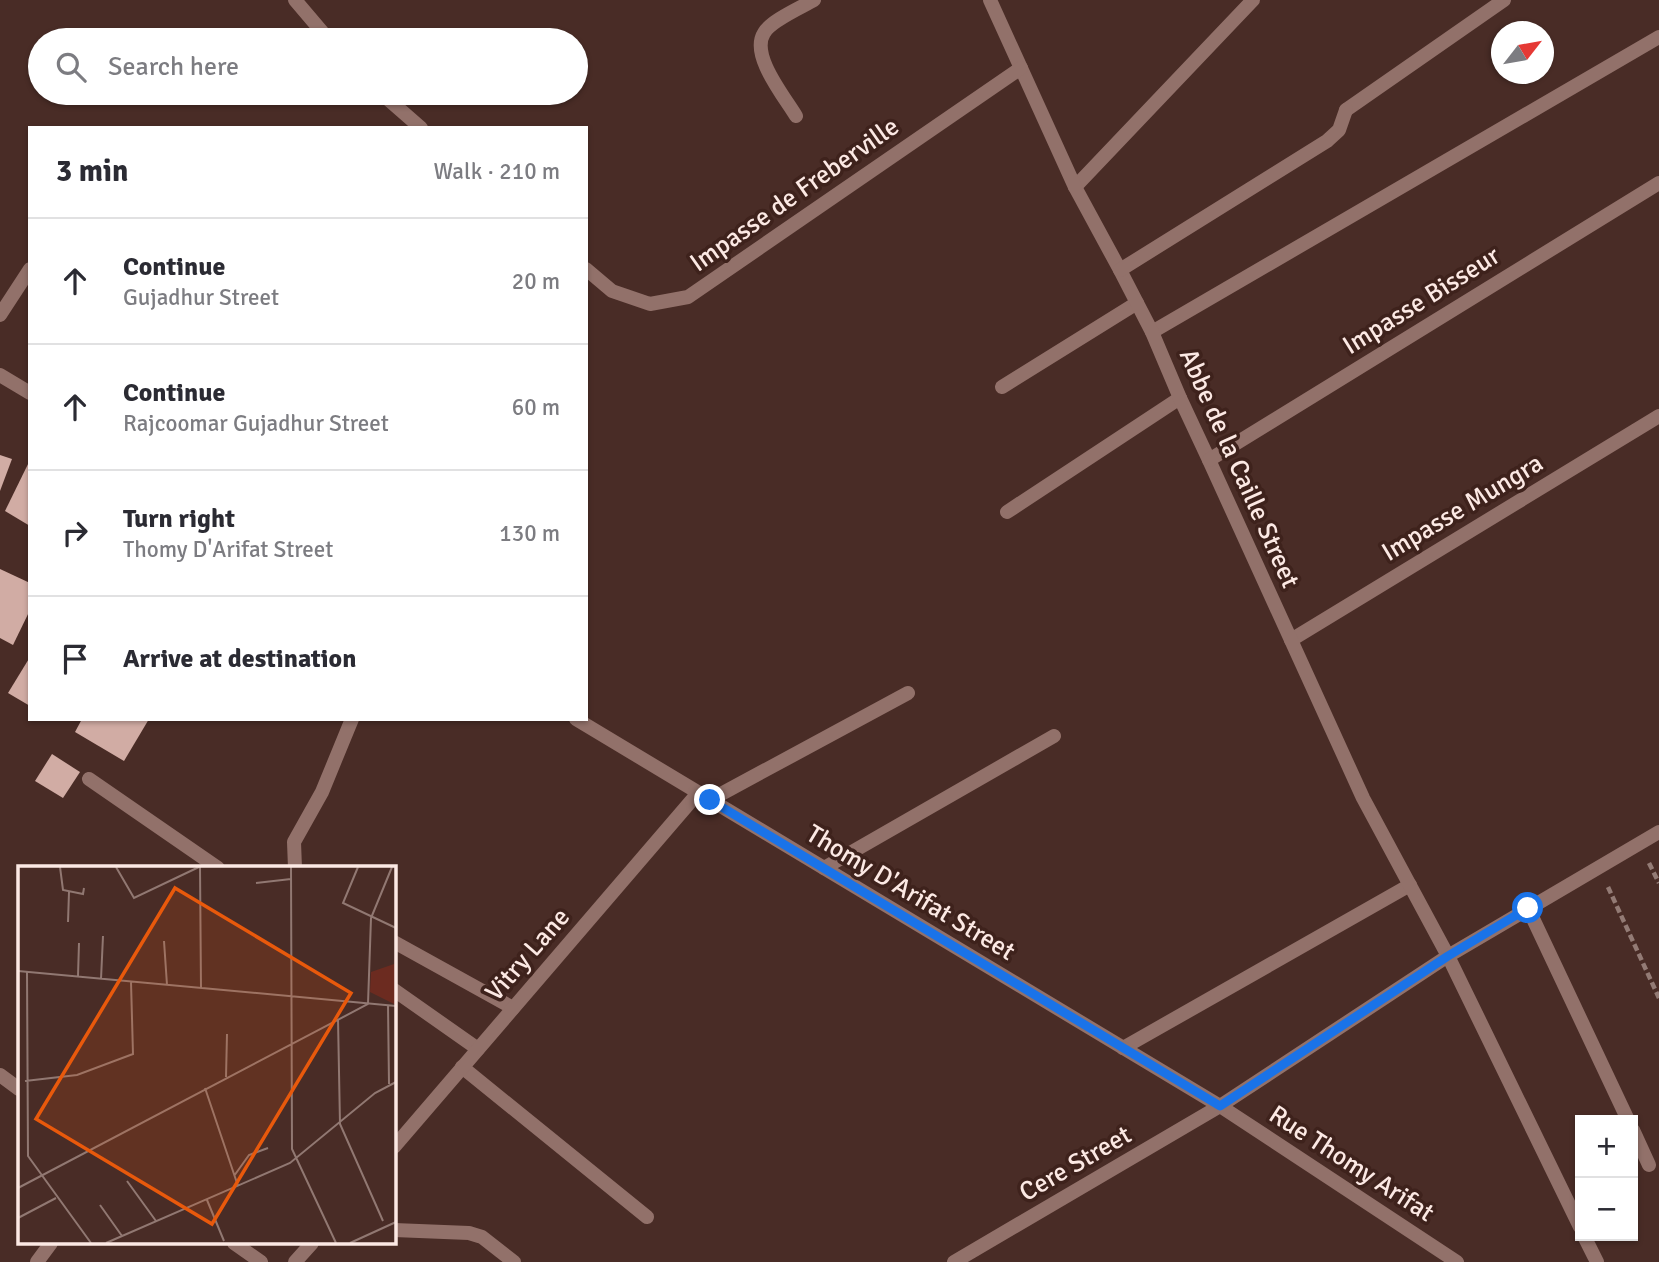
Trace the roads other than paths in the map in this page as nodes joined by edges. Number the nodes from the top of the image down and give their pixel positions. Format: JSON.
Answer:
{"nodes":[{"id":1,"x":295,"y":0,"type":"edge"},
{"id":2,"x":814,"y":0,"type":"edge"},
{"id":3,"x":990,"y":0,"type":"edge"},
{"id":4,"x":1253,"y":0,"type":"edge"},
{"id":5,"x":1504,"y":0,"type":"edge"},
{"id":6,"x":319,"y":28,"type":"edge"},
{"id":7,"x":1659,"y":37,"type":"edge"},
{"id":8,"x":1021,"y":68,"type":"junction"},
{"id":9,"x":395,"y":105,"type":"edge"},
{"id":10,"x":796,"y":116,"type":"dead end"},
{"id":11,"x":419,"y":126,"type":"edge"},
{"id":12,"x":1659,"y":183,"type":"edge"},
{"id":13,"x":1075,"y":187,"type":"junction"},
{"id":14,"x":1120,"y":270,"type":"junction"},
{"id":15,"x":588,"y":271,"type":"edge"},
{"id":16,"x":28,"y":272,"type":"edge"},
{"id":17,"x":1137,"y":303,"type":"junction"},
{"id":18,"x":0,"y":315,"type":"edge"},
{"id":19,"x":1152,"y":332,"type":"junction"},
{"id":20,"x":0,"y":375,"type":"edge"},
{"id":21,"x":1002,"y":387,"type":"dead end"},
{"id":22,"x":28,"y":392,"type":"edge"},
{"id":23,"x":1180,"y":398,"type":"junction"},
{"id":24,"x":1659,"y":416,"type":"edge"},
{"id":25,"x":1209,"y":460,"type":"junction"},
{"id":26,"x":1007,"y":512,"type":"dead end"},
{"id":27,"x":1291,"y":640,"type":"junction"},
{"id":28,"x":908,"y":693,"type":"dead end"},
{"id":29,"x":351,"y":721,"type":"edge"},
{"id":30,"x":579,"y":721,"type":"edge"},
{"id":31,"x":1054,"y":736,"type":"dead end"},
{"id":32,"x":89,"y":779,"type":"dead end"},
{"id":33,"x":704,"y":797,"type":"junction"},
{"id":34,"x":1659,"y":832,"type":"edge"},
{"id":35,"x":215,"y":866,"type":"edge"},
{"id":36,"x":295,"y":866,"type":"edge"},
{"id":37,"x":824,"y":868,"type":"junction"},
{"id":38,"x":1410,"y":885,"type":"junction"},
{"id":39,"x":1528,"y":908,"type":"junction"},
{"id":40,"x":396,"y":943,"type":"edge"},
{"id":41,"x":1448,"y":956,"type":"junction"},
{"id":42,"x":396,"y":991,"type":"edge"},
{"id":43,"x":513,"y":1008,"type":"junction"},
{"id":44,"x":1123,"y":1048,"type":"junction"},
{"id":45,"x":478,"y":1049,"type":"junction"},
{"id":46,"x":462,"y":1067,"type":"junction"},
{"id":47,"x":0,"y":1075,"type":"edge"},
{"id":48,"x":18,"y":1088,"type":"edge"},
{"id":49,"x":1220,"y":1106,"type":"junction"},
{"id":50,"x":1626,"y":1115,"type":"edge"},
{"id":51,"x":1638,"y":1141,"type":"edge"},
{"id":52,"x":396,"y":1145,"type":"edge"},
{"id":53,"x":1649,"y":1165,"type":"dead end"},
{"id":54,"x":648,"y":1217,"type":"dead end"},
{"id":55,"x":1575,"y":1217,"type":"edge"},
{"id":56,"x":396,"y":1230,"type":"edge"},
{"id":57,"x":1586,"y":1241,"type":"edge"},
{"id":58,"x":50,"y":1244,"type":"edge"},
{"id":59,"x":235,"y":1244,"type":"edge"},
{"id":60,"x":311,"y":1244,"type":"edge"},
{"id":61,"x":37,"y":1262,"type":"edge"},
{"id":62,"x":261,"y":1262,"type":"edge"},
{"id":63,"x":295,"y":1262,"type":"edge"},
{"id":64,"x":514,"y":1262,"type":"edge"},
{"id":65,"x":954,"y":1262,"type":"edge"},
{"id":66,"x":1457,"y":1262,"type":"edge"},
{"id":67,"x":1597,"y":1262,"type":"edge"}],
"edges":[{"from":1,"to":6,"type":"street"},
{"from":2,"to":10,"type":"street"},
{"from":3,"to":8,"type":"street","name":"Abbe de la Caille Street"},
{"from":4,"to":13,"type":"street"},
{"from":5,"to":14,"type":"street"},
{"from":7,"to":19,"type":"street"},
{"from":8,"to":13,"type":"street","name":"Abbe de la Caille Street"},
{"from":8,"to":15,"type":"street","name":"Impasse de Freberville"},
{"from":9,"to":11,"type":"street"},
{"from":12,"to":25,"type":"street","name":"Impasse Bisseur"},
{"from":13,"to":14,"type":"street","name":"Abbe de la Caille Street"},
{"from":14,"to":17,"type":"street","name":"Abbe de la Caille Street"},
{"from":16,"to":18,"type":"street"},
{"from":17,"to":19,"type":"street","name":"Abbe de la Caille Street"},
{"from":17,"to":21,"type":"street"},
{"from":19,"to":23,"type":"street","name":"Abbe de la Caille Street"},
{"from":20,"to":22,"type":"street"},
{"from":23,"to":25,"type":"street","name":"Abbe de la Caille Street"},
{"from":23,"to":26,"type":"street"},
{"from":24,"to":27,"type":"street","name":"Impasse Mungra"},
{"from":25,"to":27,"type":"street","name":"Abbe de la Caille Street"},
{"from":27,"to":38,"type":"street","name":"Abbe de la Caille Street"},
{"from":28,"to":33,"type":"street"},
{"from":29,"to":36,"type":"street"},
{"from":30,"to":33,"type":"street","name":"Thomy D'Arifat Street"},
{"from":31,"to":37,"type":"street"},
{"from":32,"to":35,"type":"street"},
{"from":33,"to":37,"type":"street","name":"Thomy D'Arifat Street"},
{"from":33,"to":43,"type":"street","name":"Vitry Lane"},
{"from":34,"to":39,"type":"street","name":"Cere Street"},
{"from":37,"to":44,"type":"street","name":"Thomy D'Arifat Street"},
{"from":38,"to":41,"type":"street","name":"Abbe de la Caille Street"},
{"from":38,"to":44,"type":"street"},
{"from":39,"to":41,"type":"street","name":"Cere Street"},
{"from":39,"to":50,"type":"street"},
{"from":40,"to":43,"type":"street"},
{"from":41,"to":49,"type":"street","name":"Cere Street"},
{"from":41,"to":55,"type":"street","name":"Abbe de la Caille Street"},
{"from":42,"to":45,"type":"street"},
{"from":43,"to":45,"type":"street","name":"Vitry Lane"},
{"from":44,"to":49,"type":"street","name":"Thomy D'Arifat Street"},
{"from":45,"to":46,"type":"street","name":"Vitry Lane"},
{"from":46,"to":52,"type":"street","name":"Vitry Lane"},
{"from":46,"to":54,"type":"street"},
{"from":47,"to":48,"type":"street"},
{"from":49,"to":65,"type":"street","name":"Cere Street"},
{"from":49,"to":66,"type":"street","name":"Rue Thomy Arifat"},
{"from":51,"to":53,"type":"street"},
{"from":56,"to":64,"type":"street"},
{"from":57,"to":67,"type":"street"},
{"from":58,"to":61,"type":"street"},
{"from":59,"to":62,"type":"street"},
{"from":60,"to":63,"type":"street"}]}
